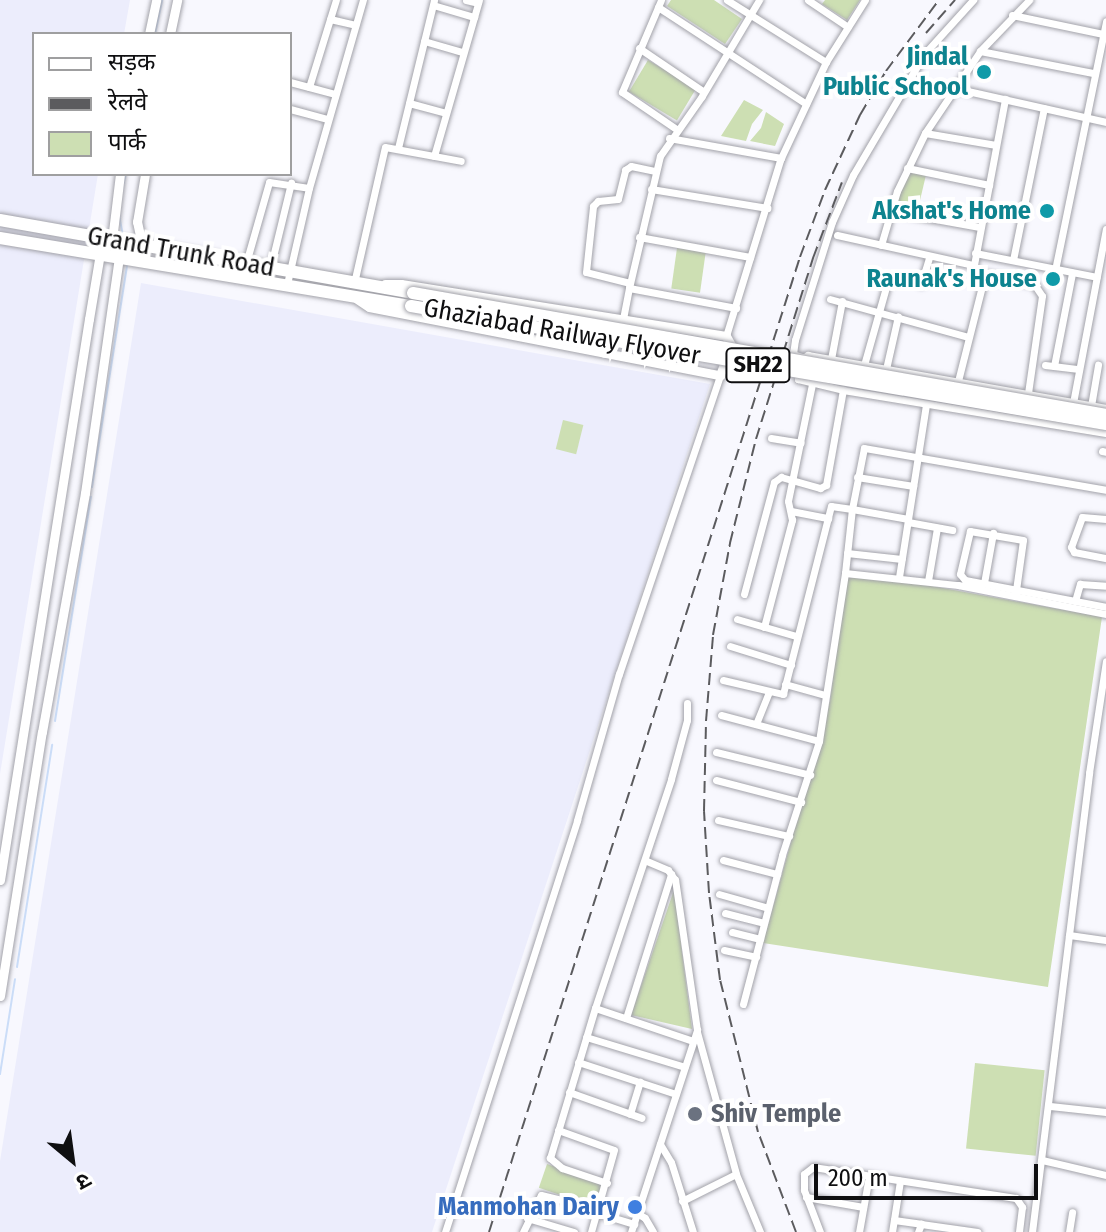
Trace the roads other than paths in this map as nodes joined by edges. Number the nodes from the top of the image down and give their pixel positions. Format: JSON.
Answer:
{"nodes":[{"id":1,"x":156,"y":0,"type":"edge"},
{"id":2,"x":177,"y":0,"type":"edge"},
{"id":3,"x":336,"y":0,"type":"edge"},
{"id":4,"x":363,"y":0,"type":"edge"},
{"id":5,"x":466,"y":0,"type":"edge"},
{"id":6,"x":727,"y":0,"type":"edge"},
{"id":7,"x":759,"y":0,"type":"edge"},
{"id":8,"x":808,"y":0,"type":"edge"},
{"id":9,"x":865,"y":0,"type":"edge"},
{"id":10,"x":973,"y":0,"type":"edge"},
{"id":11,"x":1029,"y":0,"type":"edge"},
{"id":12,"x":433,"y":2,"type":"edge"},
{"id":13,"x":479,"y":2,"type":"edge"},
{"id":14,"x":660,"y":4,"type":"edge"},
{"id":15,"x":749,"y":15,"type":"junction"},
{"id":16,"x":1012,"y":15,"type":"junction"},
{"id":17,"x":474,"y":17,"type":"junction"},
{"id":18,"x":330,"y":19,"type":"junction"},
{"id":19,"x":1106,"y":21,"type":"edge"},
{"id":20,"x":355,"y":25,"type":"junction"},
{"id":21,"x":848,"y":27,"type":"junction"},
{"id":22,"x":149,"y":32,"type":"edge"},
{"id":23,"x":170,"y":32,"type":"edge"},
{"id":24,"x":1103,"y":34,"type":"junction"},
{"id":25,"x":424,"y":41,"type":"junction"},
{"id":26,"x":639,"y":48,"type":"junction"},
{"id":27,"x":980,"y":51,"type":"junction"},
{"id":28,"x":462,"y":52,"type":"junction"},
{"id":29,"x":727,"y":53,"type":"junction"},
{"id":30,"x":826,"y":62,"type":"junction"},
{"id":31,"x":1093,"y":73,"type":"junction"},
{"id":32,"x":292,"y":83,"type":"edge"},
{"id":33,"x":309,"y":87,"type":"junction"},
{"id":34,"x":954,"y":88,"type":"junction"},
{"id":35,"x":704,"y":92,"type":"junction"},
{"id":36,"x":335,"y":94,"type":"junction"},
{"id":37,"x":1005,"y":99,"type":"junction"},
{"id":38,"x":409,"y":103,"type":"junction"},
{"id":39,"x":806,"y":104,"type":"junction"},
{"id":40,"x":1044,"y":108,"type":"junction"},
{"id":41,"x":292,"y":110,"type":"edge"},
{"id":42,"x":446,"y":113,"type":"junction"},
{"id":43,"x":1084,"y":117,"type":"junction"},
{"id":44,"x":328,"y":119,"type":"junction"},
{"id":45,"x":1106,"y":122,"type":"edge"},
{"id":46,"x":676,"y":129,"type":"junction"},
{"id":47,"x":925,"y":133,"type":"junction"},
{"id":48,"x":669,"y":138,"type":"junction"},
{"id":49,"x":996,"y":145,"type":"junction"},
{"id":50,"x":398,"y":148,"type":"junction"},
{"id":51,"x":434,"y":156,"type":"junction"},
{"id":52,"x":781,"y":158,"type":"junction"},
{"id":53,"x":461,"y":161,"type":"dead end"},
{"id":54,"x":907,"y":168,"type":"junction"},
{"id":55,"x":655,"y":171,"type":"junction"},
{"id":56,"x":120,"y":176,"type":"edge"},
{"id":57,"x":145,"y":176,"type":"edge"},
{"id":58,"x":291,"y":183,"type":"junction"},
{"id":59,"x":989,"y":185,"type":"junction"},
{"id":60,"x":309,"y":188,"type":"junction"},
{"id":61,"x":651,"y":189,"type":"junction"},
{"id":62,"x":767,"y":208,"type":"junction"},
{"id":63,"x":891,"y":211,"type":"junction"},
{"id":64,"x":0,"y":220,"type":"edge"},
{"id":65,"x":980,"y":227,"type":"junction"},
{"id":66,"x":1106,"y":229,"type":"edge"},
{"id":67,"x":837,"y":235,"type":"dead end"},
{"id":68,"x":639,"y":237,"type":"junction"},
{"id":69,"x":0,"y":238,"type":"edge"},
{"id":70,"x":112,"y":240,"type":"junction"},
{"id":71,"x":142,"y":245,"type":"junction"},
{"id":72,"x":881,"y":245,"type":"junction"},
{"id":73,"x":100,"y":253,"type":"junction"},
{"id":74,"x":975,"y":253,"type":"junction"},
{"id":75,"x":119,"y":256,"type":"junction"},
{"id":76,"x":750,"y":257,"type":"junction"},
{"id":77,"x":929,"y":257,"type":"junction"},
{"id":78,"x":1013,"y":260,"type":"junction"},
{"id":79,"x":246,"y":264,"type":"junction"},
{"id":80,"x":270,"y":269,"type":"junction"},
{"id":81,"x":1055,"y":270,"type":"junction"},
{"id":82,"x":1072,"y":273,"type":"junction"},
{"id":83,"x":1097,"y":277,"type":"junction"},
{"id":84,"x":288,"y":278,"type":"junction"},
{"id":85,"x":888,"y":280,"type":"dead end"},
{"id":86,"x":921,"y":284,"type":"dead end"},
{"id":87,"x":629,"y":285,"type":"junction"},
{"id":88,"x":355,"y":288,"type":"junction"},
{"id":89,"x":830,"y":299,"type":"dead end"},
{"id":90,"x":412,"y":300,"type":"junction"},
{"id":91,"x":842,"y":301,"type":"junction"},
{"id":92,"x":736,"y":308,"type":"junction"},
{"id":93,"x":880,"y":310,"type":"junction"},
{"id":94,"x":898,"y":316,"type":"junction"},
{"id":95,"x":622,"y":321,"type":"junction"},
{"id":96,"x":726,"y":336,"type":"junction"},
{"id":97,"x":968,"y":337,"type":"junction"},
{"id":98,"x":616,"y":354,"type":"junction"},
{"id":99,"x":804,"y":357,"type":"junction"},
{"id":100,"x":831,"y":359,"type":"junction"},
{"id":101,"x":864,"y":365,"type":"junction"},
{"id":102,"x":1098,"y":365,"type":"dead end"},
{"id":103,"x":886,"y":369,"type":"junction"},
{"id":104,"x":1079,"y":369,"type":"junction"},
{"id":105,"x":720,"y":375,"type":"junction"},
{"id":106,"x":958,"y":381,"type":"junction"},
{"id":107,"x":812,"y":384,"type":"junction"},
{"id":108,"x":843,"y":390,"type":"junction"},
{"id":109,"x":1028,"y":393,"type":"junction"},
{"id":110,"x":1073,"y":403,"type":"junction"},
{"id":111,"x":926,"y":404,"type":"junction"},
{"id":112,"x":1091,"y":406,"type":"junction"},
{"id":113,"x":951,"y":408,"type":"junction"},
{"id":114,"x":1106,"y":408,"type":"edge"},
{"id":115,"x":1106,"y":415,"type":"edge"},
{"id":116,"x":1106,"y":424,"type":"edge"},
{"id":117,"x":1106,"y":433,"type":"edge"},
{"id":118,"x":771,"y":438,"type":"dead end"},
{"id":119,"x":801,"y":443,"type":"junction"},
{"id":120,"x":918,"y":456,"type":"junction"},
{"id":121,"x":857,"y":477,"type":"junction"},
{"id":122,"x":793,"y":481,"type":"junction"},
{"id":123,"x":913,"y":486,"type":"junction"},
{"id":124,"x":1106,"y":490,"type":"edge"},
{"id":125,"x":852,"y":509,"type":"junction"},
{"id":126,"x":791,"y":511,"type":"junction"},
{"id":127,"x":828,"y":518,"type":"junction"},
{"id":128,"x":1106,"y":519,"type":"edge"},
{"id":129,"x":908,"y":521,"type":"junction"},
{"id":130,"x":937,"y":528,"type":"junction"},
{"id":131,"x":952,"y":530,"type":"dead end"},
{"id":132,"x":993,"y":533,"type":"junction"},
{"id":133,"x":847,"y":553,"type":"junction"},
{"id":134,"x":1106,"y":558,"type":"edge"},
{"id":135,"x":902,"y":559,"type":"junction"},
{"id":136,"x":845,"y":573,"type":"junction"},
{"id":137,"x":899,"y":577,"type":"junction"},
{"id":138,"x":928,"y":581,"type":"junction"},
{"id":139,"x":984,"y":583,"type":"junction"},
{"id":140,"x":1106,"y":586,"type":"edge"},
{"id":141,"x":1016,"y":590,"type":"junction"},
{"id":142,"x":744,"y":594,"type":"dead end"},
{"id":143,"x":1075,"y":601,"type":"junction"},
{"id":144,"x":1106,"y":607,"type":"edge"},
{"id":145,"x":1106,"y":614,"type":"edge"},
{"id":146,"x":737,"y":619,"type":"dead end"},
{"id":147,"x":764,"y":627,"type":"junction"},
{"id":148,"x":796,"y":636,"type":"junction"},
{"id":149,"x":730,"y":646,"type":"dead end"},
{"id":150,"x":1106,"y":664,"type":"edge"},
{"id":151,"x":791,"y":665,"type":"junction"},
{"id":152,"x":723,"y":680,"type":"dead end"},
{"id":153,"x":785,"y":684,"type":"junction"},
{"id":154,"x":769,"y":692,"type":"junction"},
{"id":155,"x":825,"y":695,"type":"junction"},
{"id":156,"x":687,"y":703,"type":"dead end"},
{"id":157,"x":721,"y":715,"type":"dead end"},
{"id":158,"x":1096,"y":717,"type":"junction"},
{"id":159,"x":1106,"y":718,"type":"edge"},
{"id":160,"x":756,"y":724,"type":"junction"},
{"id":161,"x":819,"y":741,"type":"junction"},
{"id":162,"x":716,"y":752,"type":"dead end"},
{"id":163,"x":810,"y":775,"type":"junction"},
{"id":164,"x":716,"y":780,"type":"dead end"},
{"id":165,"x":801,"y":802,"type":"junction"},
{"id":166,"x":718,"y":820,"type":"dead end"},
{"id":167,"x":789,"y":836,"type":"junction"},
{"id":168,"x":645,"y":860,"type":"junction"},
{"id":169,"x":723,"y":860,"type":"dead end"},
{"id":170,"x":671,"y":874,"type":"junction"},
{"id":171,"x":777,"y":874,"type":"junction"},
{"id":172,"x":0,"y":880,"type":"edge"},
{"id":173,"x":719,"y":894,"type":"dead end"},
{"id":174,"x":768,"y":908,"type":"junction"},
{"id":175,"x":725,"y":913,"type":"dead end"},
{"id":176,"x":764,"y":923,"type":"junction"},
{"id":177,"x":732,"y":932,"type":"dead end"},
{"id":178,"x":1069,"y":935,"type":"junction"},
{"id":179,"x":760,"y":939,"type":"junction"},
{"id":180,"x":1106,"y":940,"type":"edge"},
{"id":181,"x":724,"y":950,"type":"dead end"},
{"id":182,"x":756,"y":957,"type":"junction"},
{"id":183,"x":0,"y":996,"type":"edge"},
{"id":184,"x":743,"y":1004,"type":"dead end"},
{"id":185,"x":595,"y":1008,"type":"junction"},
{"id":186,"x":626,"y":1018,"type":"junction"},
{"id":187,"x":697,"y":1030,"type":"junction"},
{"id":188,"x":586,"y":1037,"type":"junction"},
{"id":189,"x":693,"y":1041,"type":"junction"},
{"id":190,"x":578,"y":1062,"type":"junction"},
{"id":191,"x":685,"y":1067,"type":"junction"},
{"id":192,"x":640,"y":1082,"type":"junction"},
{"id":193,"x":569,"y":1092,"type":"junction"},
{"id":194,"x":676,"y":1094,"type":"junction"},
{"id":195,"x":1050,"y":1106,"type":"junction"},
{"id":196,"x":1106,"y":1112,"type":"edge"},
{"id":197,"x":630,"y":1114,"type":"junction"},
{"id":198,"x":642,"y":1118,"type":"dead end"},
{"id":199,"x":558,"y":1130,"type":"junction"},
{"id":200,"x":660,"y":1144,"type":"junction"},
{"id":201,"x":1042,"y":1160,"type":"junction"},
{"id":202,"x":736,"y":1174,"type":"junction"},
{"id":203,"x":1106,"y":1175,"type":"edge"},
{"id":204,"x":869,"y":1176,"type":"junction"},
{"id":205,"x":900,"y":1181,"type":"junction"},
{"id":206,"x":607,"y":1183,"type":"junction"},
{"id":207,"x":806,"y":1197,"type":"junction"},
{"id":208,"x":682,"y":1201,"type":"junction"},
{"id":209,"x":863,"y":1207,"type":"junction"},
{"id":210,"x":598,"y":1211,"type":"junction"},
{"id":211,"x":1072,"y":1212,"type":"dead end"},
{"id":212,"x":637,"y":1213,"type":"junction"},
{"id":213,"x":527,"y":1218,"type":"junction"},
{"id":214,"x":894,"y":1220,"type":"junction"},
{"id":215,"x":633,"y":1228,"type":"edge"},
{"id":216,"x":920,"y":1228,"type":"edge"},
{"id":217,"x":445,"y":1232,"type":"edge"},
{"id":218,"x":523,"y":1232,"type":"edge"},
{"id":219,"x":574,"y":1232,"type":"edge"},
{"id":220,"x":591,"y":1232,"type":"edge"},
{"id":221,"x":653,"y":1232,"type":"edge"},
{"id":222,"x":693,"y":1232,"type":"edge"},
{"id":223,"x":760,"y":1232,"type":"edge"},
{"id":224,"x":820,"y":1232,"type":"edge"},
{"id":225,"x":859,"y":1232,"type":"edge"},
{"id":226,"x":892,"y":1232,"type":"edge"},
{"id":227,"x":977,"y":1232,"type":"edge"},
{"id":228,"x":1019,"y":1232,"type":"edge"},
{"id":229,"x":1032,"y":1232,"type":"edge"},
{"id":230,"x":1069,"y":1232,"type":"edge"}],
"edges":[{"from":1,"to":22,"type":"street"},
{"from":2,"to":23,"type":"street"},
{"from":3,"to":18,"type":"street"},
{"from":4,"to":20,"type":"street"},
{"from":5,"to":13,"type":"street"},
{"from":6,"to":15,"type":"street"},
{"from":7,"to":15,"type":"street"},
{"from":8,"to":21,"type":"street"},
{"from":9,"to":21,"type":"street"},
{"from":10,"to":99,"type":"street"},
{"from":11,"to":16,"type":"street"},
{"from":12,"to":17,"type":"street"},
{"from":12,"to":25,"type":"street"},
{"from":13,"to":17,"type":"street"},
{"from":14,"to":26,"type":"street"},
{"from":14,"to":29,"type":"street"},
{"from":15,"to":29,"type":"street"},
{"from":15,"to":30,"type":"street"},
{"from":16,"to":24,"type":"street"},
{"from":16,"to":27,"type":"street"},
{"from":17,"to":28,"type":"street"},
{"from":18,"to":20,"type":"street"},
{"from":18,"to":33,"type":"street"},
{"from":19,"to":24,"type":"street"},
{"from":20,"to":36,"type":"street"},
{"from":21,"to":30,"type":"street"},
{"from":24,"to":31,"type":"street"},
{"from":25,"to":28,"type":"street"},
{"from":25,"to":38,"type":"street"},
{"from":26,"to":35,"type":"street"},
{"from":26,"to":46,"type":"street"},
{"from":27,"to":31,"type":"street"},
{"from":27,"to":34,"type":"street"},
{"from":28,"to":42,"type":"street"},
{"from":29,"to":35,"type":"street"},
{"from":29,"to":39,"type":"street"},
{"from":30,"to":39,"type":"street"},
{"from":31,"to":43,"type":"street"},
{"from":32,"to":33,"type":"street"},
{"from":33,"to":36,"type":"street"},
{"from":34,"to":37,"type":"street"},
{"from":34,"to":47,"type":"street"},
{"from":35,"to":46,"type":"street"},
{"from":36,"to":44,"type":"street"},
{"from":37,"to":40,"type":"street"},
{"from":37,"to":49,"type":"street"},
{"from":38,"to":42,"type":"street"},
{"from":38,"to":50,"type":"street"},
{"from":39,"to":52,"type":"street"},
{"from":40,"to":43,"type":"street"},
{"from":40,"to":78,"type":"street"},
{"from":41,"to":44,"type":"street"},
{"from":42,"to":51,"type":"street"},
{"from":43,"to":45,"type":"street"},
{"from":43,"to":81,"type":"street"},
{"from":44,"to":60,"type":"street"},
{"from":46,"to":48,"type":"street"},
{"from":47,"to":49,"type":"street"},
{"from":47,"to":54,"type":"street"},
{"from":48,"to":52,"type":"street"},
{"from":48,"to":55,"type":"street"},
{"from":49,"to":59,"type":"street"},
{"from":50,"to":51,"type":"street"},
{"from":50,"to":88,"type":"street"},
{"from":51,"to":53,"type":"street"},
{"from":52,"to":62,"type":"street"},
{"from":54,"to":59,"type":"street"},
{"from":54,"to":63,"type":"street"},
{"from":55,"to":61,"type":"street"},
{"from":55,"to":87,"type":"street"},
{"from":56,"to":70,"type":"street"},
{"from":57,"to":71,"type":"street"},
{"from":58,"to":60,"type":"street"},
{"from":58,"to":79,"type":"street"},
{"from":58,"to":80,"type":"street"},
{"from":59,"to":65,"type":"street"},
{"from":60,"to":84,"type":"street"},
{"from":61,"to":62,"type":"street"},
{"from":61,"to":68,"type":"street"},
{"from":62,"to":76,"type":"street"},
{"from":63,"to":65,"type":"street"},
{"from":63,"to":72,"type":"street"},
{"from":64,"to":70,"type":"highway","name":"Grand Trunk Road","number":"SH22"},
{"from":65,"to":74,"type":"street"},
{"from":66,"to":83,"type":"street"},
{"from":67,"to":72,"type":"street"},
{"from":68,"to":76,"type":"street"},
{"from":68,"to":87,"type":"street"},
{"from":69,"to":73,"type":"highway","name":"Grand Trunk Road","number":"SH22"},
{"from":70,"to":71,"type":"highway","name":"Grand Trunk Road","number":"SH22"},
{"from":70,"to":73,"type":"street"},
{"from":70,"to":75,"type":"street"},
{"from":71,"to":79,"type":"highway","name":"Grand Trunk Road","number":"SH22"},
{"from":72,"to":77,"type":"street"},
{"from":73,"to":75,"type":"highway","name":"Grand Trunk Road","number":"SH22"},
{"from":73,"to":172,"type":"street"},
{"from":74,"to":77,"type":"street"},
{"from":74,"to":78,"type":"street"},
{"from":75,"to":84,"type":"highway","name":"Grand Trunk Road","number":"SH22"},
{"from":75,"to":183,"type":"street"},
{"from":76,"to":92,"type":"street"},
{"from":77,"to":86,"type":"street"},
{"from":78,"to":81,"type":"street"},
{"from":79,"to":80,"type":"highway","name":"Grand Trunk Road","number":"SH22"},
{"from":80,"to":84,"type":"highway","name":"Grand Trunk Road","number":"SH22"},
{"from":81,"to":82,"type":"street"},
{"from":82,"to":83,"type":"street"},
{"from":82,"to":104,"type":"street"},
{"from":83,"to":104,"type":"street"},
{"from":84,"to":88,"type":"highway","name":"Grand Trunk Road","number":"SH22"},
{"from":85,"to":93,"type":"street"},
{"from":87,"to":92,"type":"street"},
{"from":87,"to":95,"type":"street"},
{"from":88,"to":90,"type":"highway","name":"Ghaziabad Railway Flyover","number":"SH22"},
{"from":88,"to":95,"type":"street"},
{"from":88,"to":98,"type":"street"},
{"from":89,"to":91,"type":"street"},
{"from":90,"to":115,"type":"highway","name":"Ghaziabad Railway Flyover","number":"SH22","bridge":true},
{"from":90,"to":116,"type":"highway","name":"Ghaziabad Railway Flyover","number":"SH22","bridge":true},
{"from":91,"to":93,"type":"street"},
{"from":91,"to":100,"type":"street"},
{"from":92,"to":96,"type":"street"},
{"from":93,"to":94,"type":"street"},
{"from":93,"to":101,"type":"street"},
{"from":94,"to":97,"type":"street"},
{"from":94,"to":103,"type":"street"},
{"from":95,"to":96,"type":"street"},
{"from":95,"to":98,"type":"street"},
{"from":96,"to":105,"type":"street"},
{"from":97,"to":106,"type":"street"},
{"from":97,"to":109,"type":"street"},
{"from":98,"to":105,"type":"street"},
{"from":99,"to":100,"type":"street"},
{"from":99,"to":107,"type":"street"},
{"from":100,"to":101,"type":"street"},
{"from":101,"to":103,"type":"street"},
{"from":102,"to":112,"type":"street"},
{"from":103,"to":106,"type":"street"},
{"from":104,"to":110,"type":"street"},
{"from":105,"to":217,"type":"street"},
{"from":106,"to":109,"type":"street"},
{"from":106,"to":113,"type":"street"},
{"from":107,"to":108,"type":"street"},
{"from":107,"to":119,"type":"street"},
{"from":108,"to":111,"type":"street"},
{"from":108,"to":122,"type":"street"},
{"from":109,"to":110,"type":"street"},
{"from":110,"to":112,"type":"street"},
{"from":111,"to":113,"type":"street"},
{"from":111,"to":120,"type":"street"},
{"from":112,"to":114,"type":"street"},
{"from":113,"to":117,"type":"street"},
{"from":118,"to":119,"type":"street"},
{"from":119,"to":122,"type":"street"},
{"from":120,"to":121,"type":"street"},
{"from":120,"to":123,"type":"street"},
{"from":120,"to":124,"type":"street"},
{"from":121,"to":123,"type":"street"},
{"from":121,"to":125,"type":"street"},
{"from":122,"to":126,"type":"street"},
{"from":122,"to":142,"type":"street"},
{"from":123,"to":129,"type":"street"},
{"from":125,"to":127,"type":"street"},
{"from":125,"to":129,"type":"street"},
{"from":125,"to":133,"type":"street"},
{"from":126,"to":127,"type":"street"},
{"from":126,"to":147,"type":"street"},
{"from":127,"to":148,"type":"street"},
{"from":128,"to":134,"type":"street"},
{"from":129,"to":130,"type":"street"},
{"from":129,"to":135,"type":"street"},
{"from":130,"to":131,"type":"street"},
{"from":130,"to":138,"type":"street"},
{"from":132,"to":139,"type":"street"},
{"from":132,"to":139,"type":"street"},
{"from":132,"to":141,"type":"street"},
{"from":133,"to":135,"type":"street"},
{"from":133,"to":136,"type":"street"},
{"from":135,"to":137,"type":"street"},
{"from":136,"to":137,"type":"street"},
{"from":136,"to":155,"type":"street"},
{"from":137,"to":138,"type":"street"},
{"from":138,"to":145,"type":"street"},
{"from":139,"to":141,"type":"street"},
{"from":140,"to":143,"type":"street"},
{"from":141,"to":143,"type":"street"},
{"from":143,"to":144,"type":"street"},
{"from":146,"to":147,"type":"street"},
{"from":147,"to":148,"type":"street"},
{"from":148,"to":151,"type":"street"},
{"from":149,"to":151,"type":"street"},
{"from":150,"to":158,"type":"street"},
{"from":151,"to":153,"type":"street"},
{"from":152,"to":154,"type":"street"},
{"from":153,"to":154,"type":"street"},
{"from":153,"to":155,"type":"street"},
{"from":154,"to":160,"type":"street"},
{"from":155,"to":161,"type":"street"},
{"from":156,"to":168,"type":"street"},
{"from":157,"to":160,"type":"street"},
{"from":158,"to":159,"type":"street"},
{"from":158,"to":178,"type":"street"},
{"from":160,"to":161,"type":"street"},
{"from":161,"to":163,"type":"street"},
{"from":162,"to":163,"type":"street"},
{"from":163,"to":165,"type":"street"},
{"from":164,"to":165,"type":"street"},
{"from":165,"to":167,"type":"street"},
{"from":166,"to":167,"type":"street"},
{"from":167,"to":171,"type":"street"},
{"from":168,"to":170,"type":"street"},
{"from":168,"to":185,"type":"street"},
{"from":169,"to":171,"type":"street"},
{"from":170,"to":186,"type":"street"},
{"from":170,"to":187,"type":"street"},
{"from":171,"to":174,"type":"street"},
{"from":173,"to":174,"type":"street"},
{"from":174,"to":176,"type":"street"},
{"from":175,"to":176,"type":"street"},
{"from":176,"to":179,"type":"street"},
{"from":177,"to":179,"type":"street"},
{"from":178,"to":180,"type":"street"},
{"from":178,"to":195,"type":"street"},
{"from":179,"to":182,"type":"street"},
{"from":181,"to":182,"type":"street"},
{"from":182,"to":184,"type":"street"},
{"from":185,"to":186,"type":"street"},
{"from":185,"to":188,"type":"street"},
{"from":186,"to":189,"type":"street"},
{"from":187,"to":189,"type":"street"},
{"from":187,"to":202,"type":"street"},
{"from":188,"to":190,"type":"street"},
{"from":188,"to":191,"type":"street"},
{"from":189,"to":191,"type":"street"},
{"from":190,"to":192,"type":"street"},
{"from":190,"to":193,"type":"street"},
{"from":191,"to":194,"type":"street"},
{"from":192,"to":194,"type":"street"},
{"from":192,"to":197,"type":"street"},
{"from":193,"to":197,"type":"street"},
{"from":193,"to":199,"type":"street"},
{"from":194,"to":200,"type":"street"},
{"from":195,"to":196,"type":"street"},
{"from":195,"to":201,"type":"street"},
{"from":197,"to":198,"type":"street"},
{"from":199,"to":206,"type":"street"},
{"from":199,"to":206,"type":"street"},
{"from":200,"to":208,"type":"street"},
{"from":200,"to":212,"type":"street"},
{"from":201,"to":203,"type":"street"},
{"from":201,"to":229,"type":"street"},
{"from":202,"to":208,"type":"street"},
{"from":202,"to":223,"type":"street"},
{"from":204,"to":205,"type":"street"},
{"from":204,"to":207,"type":"street"},
{"from":204,"to":209,"type":"street"},
{"from":205,"to":214,"type":"street"},
{"from":205,"to":228,"type":"street"},
{"from":206,"to":210,"type":"street"},
{"from":207,"to":209,"type":"street"},
{"from":207,"to":224,"type":"street"},
{"from":208,"to":222,"type":"street"},
{"from":209,"to":225,"type":"street"},
{"from":210,"to":213,"type":"street"},
{"from":210,"to":215,"type":"street"},
{"from":210,"to":220,"type":"street"},
{"from":211,"to":230,"type":"street"},
{"from":212,"to":215,"type":"street"},
{"from":212,"to":221,"type":"street"},
{"from":213,"to":218,"type":"street"},
{"from":213,"to":219,"type":"street"},
{"from":214,"to":216,"type":"street"},
{"from":214,"to":226,"type":"street"},
{"from":216,"to":227,"type":"street"}]}
